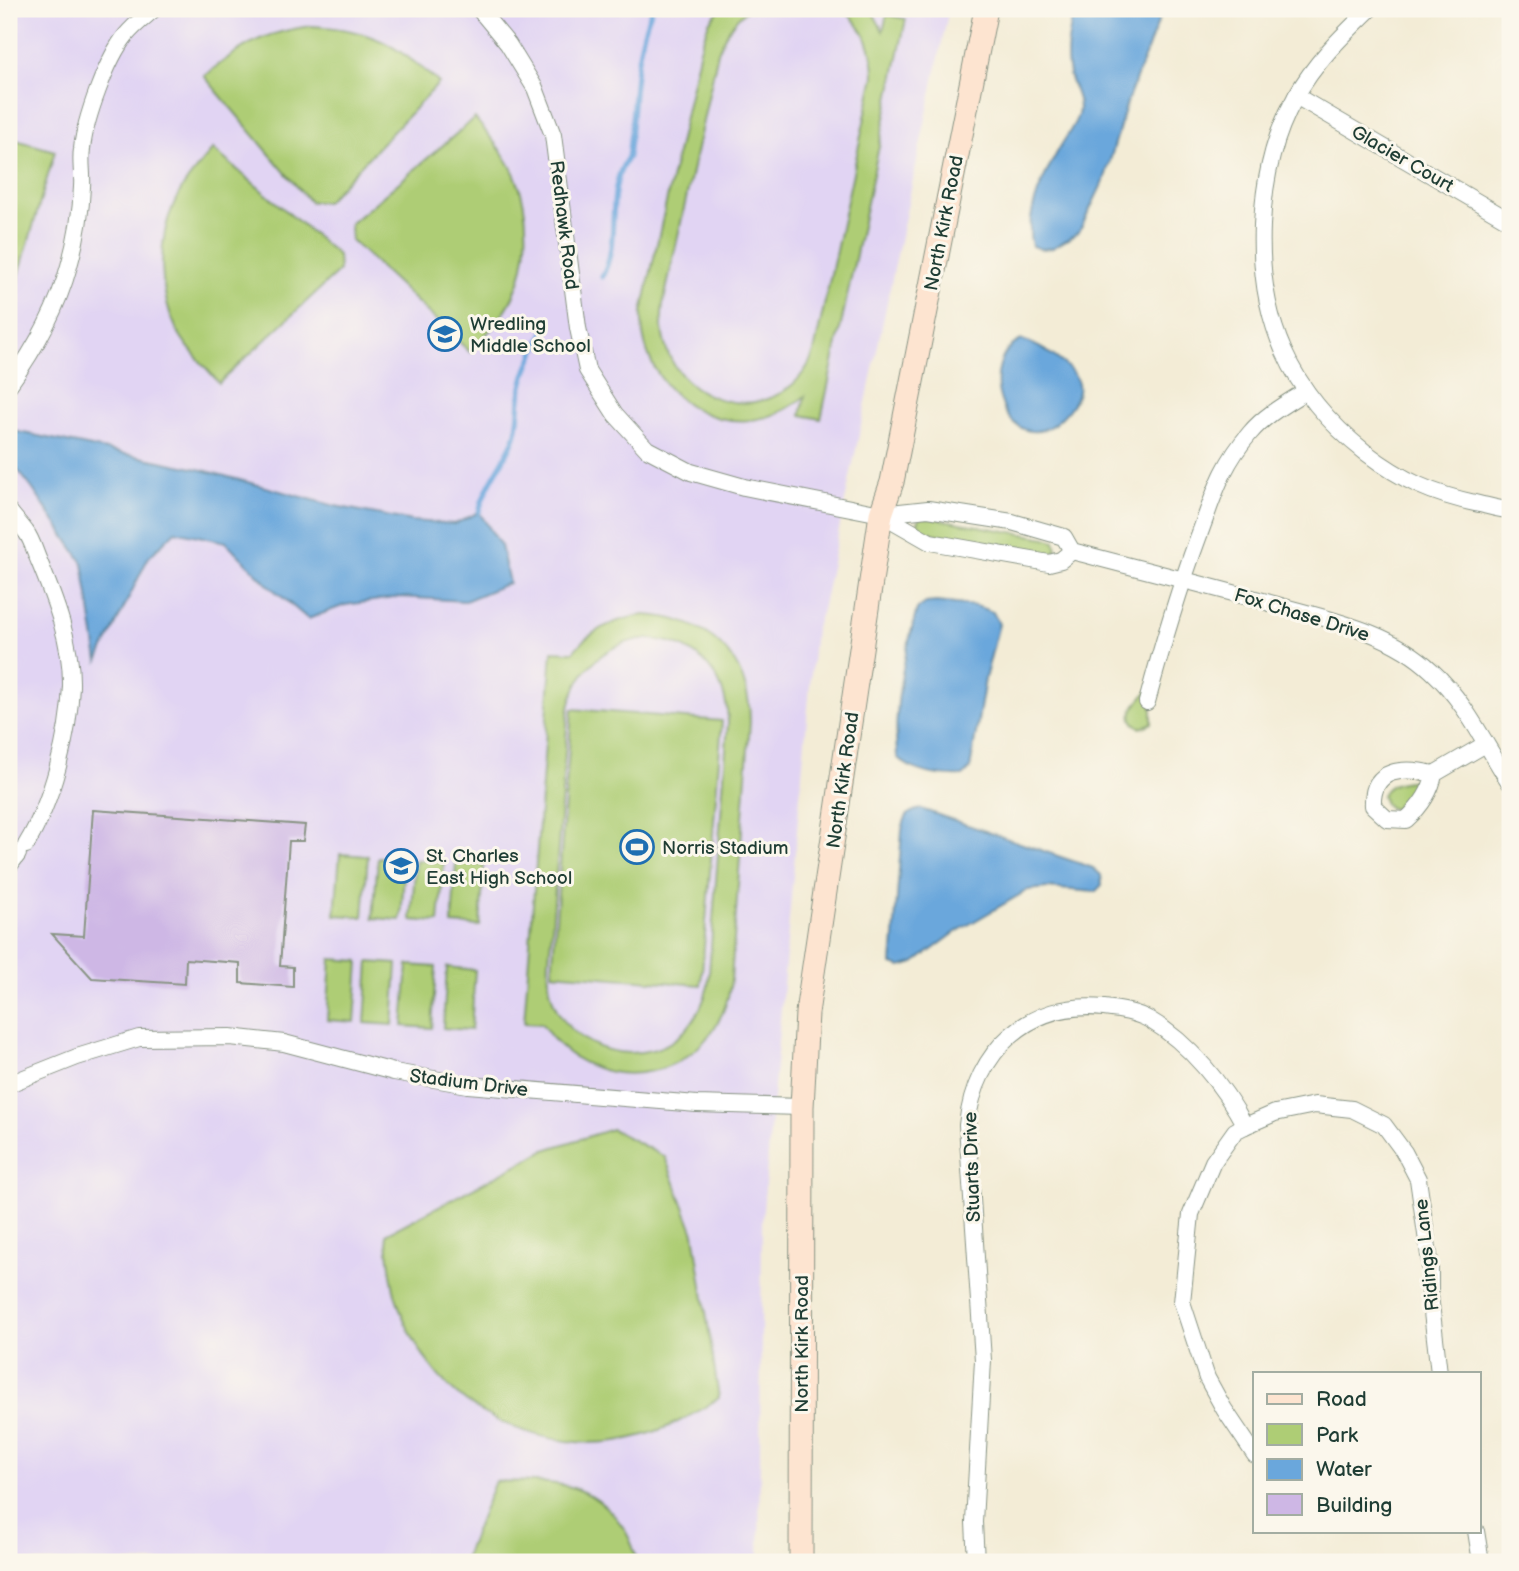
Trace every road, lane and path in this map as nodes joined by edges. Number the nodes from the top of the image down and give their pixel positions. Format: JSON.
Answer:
{"nodes":[{"id":1,"x":154,"y":9,"type":"edge"},
{"id":2,"x":479,"y":9,"type":"edge"},
{"id":3,"x":986,"y":9,"type":"edge"},
{"id":4,"x":1370,"y":9,"type":"edge"},
{"id":5,"x":1296,"y":96,"type":"junction"},
{"id":6,"x":1510,"y":221,"type":"edge"},
{"id":7,"x":9,"y":385,"type":"edge"},
{"id":8,"x":1306,"y":391,"type":"junction"},
{"id":9,"x":1510,"y":510,"type":"edge"},
{"id":10,"x":9,"y":511,"type":"edge"},
{"id":11,"x":881,"y":514,"type":"junction"},
{"id":12,"x":1072,"y":551,"type":"junction"},
{"id":13,"x":1184,"y":579,"type":"junction"},
{"id":14,"x":1147,"y":702,"type":"dead end"},
{"id":15,"x":1484,"y":745,"type":"junction"},
{"id":16,"x":1434,"y":774,"type":"dead end"},
{"id":17,"x":1510,"y":783,"type":"edge"},
{"id":18,"x":18,"y":855,"type":"edge"},
{"id":19,"x":9,"y":1084,"type":"edge"},
{"id":20,"x":802,"y":1107,"type":"junction"},
{"id":21,"x":1245,"y":1126,"type":"junction"},
{"id":22,"x":1439,"y":1372,"type":"edge"},
{"id":23,"x":1253,"y":1452,"type":"edge"},
{"id":24,"x":1476,"y":1532,"type":"edge"},
{"id":25,"x":801,"y":1562,"type":"edge"},
{"id":26,"x":976,"y":1562,"type":"edge"},
{"id":27,"x":1480,"y":1562,"type":"edge"}],
"edges":[{"from":1,"to":7,"type":"street"},
{"from":2,"to":11,"type":"street","name":"Redhawk Road"},
{"from":3,"to":11,"type":"main road","name":"North Kirk Road"},
{"from":4,"to":5,"type":"street"},
{"from":5,"to":6,"type":"street","name":"Glacier Court"},
{"from":5,"to":8,"type":"street"},
{"from":8,"to":9,"type":"street"},
{"from":8,"to":13,"type":"street"},
{"from":10,"to":18,"type":"street"},
{"from":11,"to":12,"type":"street","name":"Fox Chase Drive"},
{"from":11,"to":12,"type":"street"},
{"from":11,"to":20,"type":"main road","name":"North Kirk Road"},
{"from":12,"to":13,"type":"street","name":"Fox Chase Drive"},
{"from":13,"to":14,"type":"street"},
{"from":13,"to":15,"type":"street","name":"Fox Chase Drive"},
{"from":15,"to":16,"type":"street"},
{"from":15,"to":17,"type":"street","name":"Fox Chase Drive"},
{"from":19,"to":20,"type":"street","name":"Stadium Drive"},
{"from":20,"to":25,"type":"main road","name":"North Kirk Road"},
{"from":21,"to":22,"type":"street","name":"Ridings Lane"},
{"from":21,"to":23,"type":"street"},
{"from":21,"to":26,"type":"street","name":"Stuarts Drive"},
{"from":24,"to":27,"type":"street"}]}
